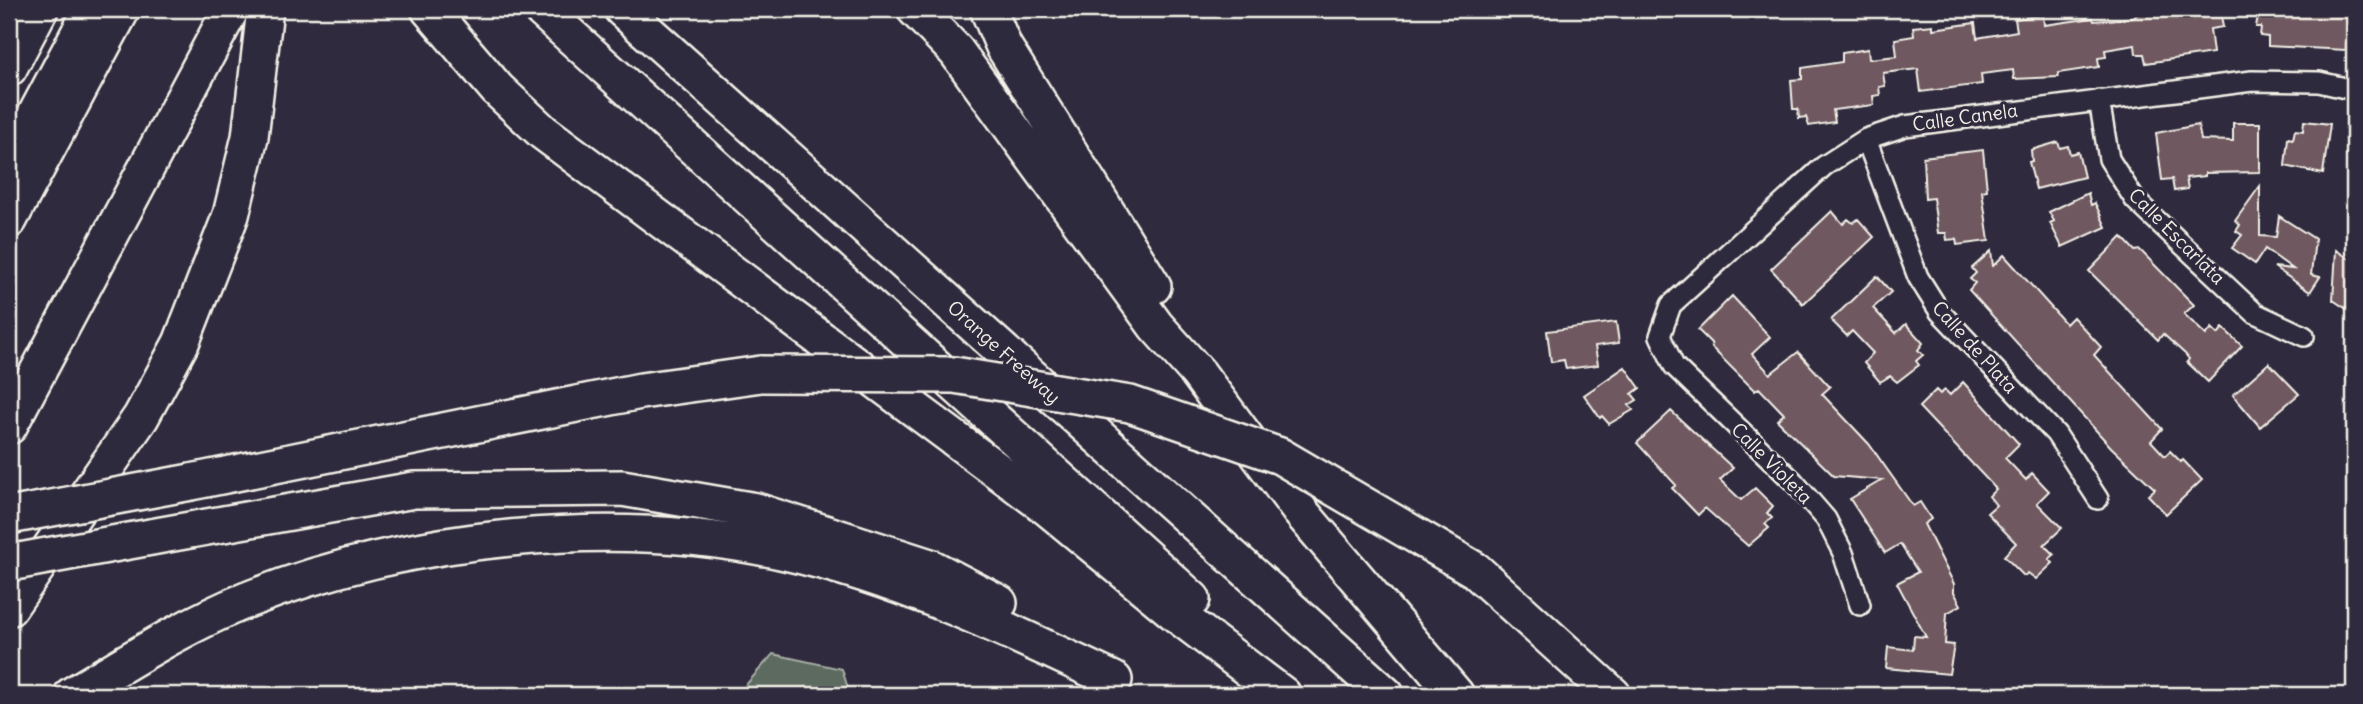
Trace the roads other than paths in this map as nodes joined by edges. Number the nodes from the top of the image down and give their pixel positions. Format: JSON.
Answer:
{"nodes":[{"id":1,"x":40,"y":9,"type":"edge"},
{"id":2,"x":92,"y":9,"type":"edge"},
{"id":3,"x":122,"y":9,"type":"edge"},
{"id":4,"x":231,"y":9,"type":"edge"},
{"id":5,"x":265,"y":9,"type":"edge"},
{"id":6,"x":429,"y":9,"type":"edge"},
{"id":7,"x":541,"y":9,"type":"edge"},
{"id":8,"x":622,"y":9,"type":"edge"},
{"id":9,"x":915,"y":9,"type":"edge"},
{"id":10,"x":988,"y":9,"type":"edge"},
{"id":11,"x":9,"y":68,"type":"edge"},
{"id":12,"x":2354,"y":90,"type":"edge"},
{"id":13,"x":2099,"y":100,"type":"junction"},
{"id":14,"x":1866,"y":139,"type":"junction"},
{"id":15,"x":9,"y":165,"type":"edge"},
{"id":16,"x":9,"y":220,"type":"edge"},
{"id":17,"x":2304,"y":336,"type":"dead end"},
{"id":18,"x":1660,"y":337,"type":"joint"},
{"id":19,"x":1198,"y":373,"type":"junction"},
{"id":20,"x":9,"y":426,"type":"edge"},
{"id":21,"x":2098,"y":499,"type":"dead end"},
{"id":22,"x":9,"y":516,"type":"edge"},
{"id":23,"x":9,"y":564,"type":"edge"},
{"id":24,"x":1860,"y":605,"type":"dead end"},
{"id":25,"x":9,"y":608,"type":"edge"},
{"id":26,"x":1126,"y":688,"type":"edge"},
{"id":27,"x":72,"y":695,"type":"edge"},
{"id":28,"x":1283,"y":695,"type":"edge"},
{"id":29,"x":1299,"y":695,"type":"edge"},
{"id":30,"x":1386,"y":695,"type":"edge"},
{"id":31,"x":1456,"y":695,"type":"edge"},
{"id":32,"x":1613,"y":695,"type":"edge"}],
"edges":[{"from":1,"to":11,"type":"highway"},
{"from":2,"to":15,"type":"highway"},
{"from":3,"to":16,"type":"highway"},
{"from":4,"to":20,"type":"highway"},
{"from":5,"to":25,"type":"highway"},
{"from":6,"to":28,"type":"highway"},
{"from":7,"to":29,"type":"highway"},
{"from":8,"to":30,"type":"highway","name":"Orange Freeway"},
{"from":9,"to":19,"type":"highway"},
{"from":10,"to":19,"type":"highway"},
{"from":12,"to":13,"type":"street","name":"Calle Canela"},
{"from":13,"to":14,"type":"street","name":"Calle Canela"},
{"from":13,"to":17,"type":"street","name":"Calle Escarlata"},
{"from":14,"to":18,"type":"street","name":"Calle Canela"},
{"from":14,"to":21,"type":"street","name":"Calle de Plata"},
{"from":18,"to":24,"type":"street","name":"Calle Violeta"},
{"from":19,"to":31,"type":"highway"},
{"from":22,"to":32,"type":"highway","bridge":true},
{"from":23,"to":26,"type":"highway","bridge":true},
{"from":26,"to":27,"type":"highway"}]}
